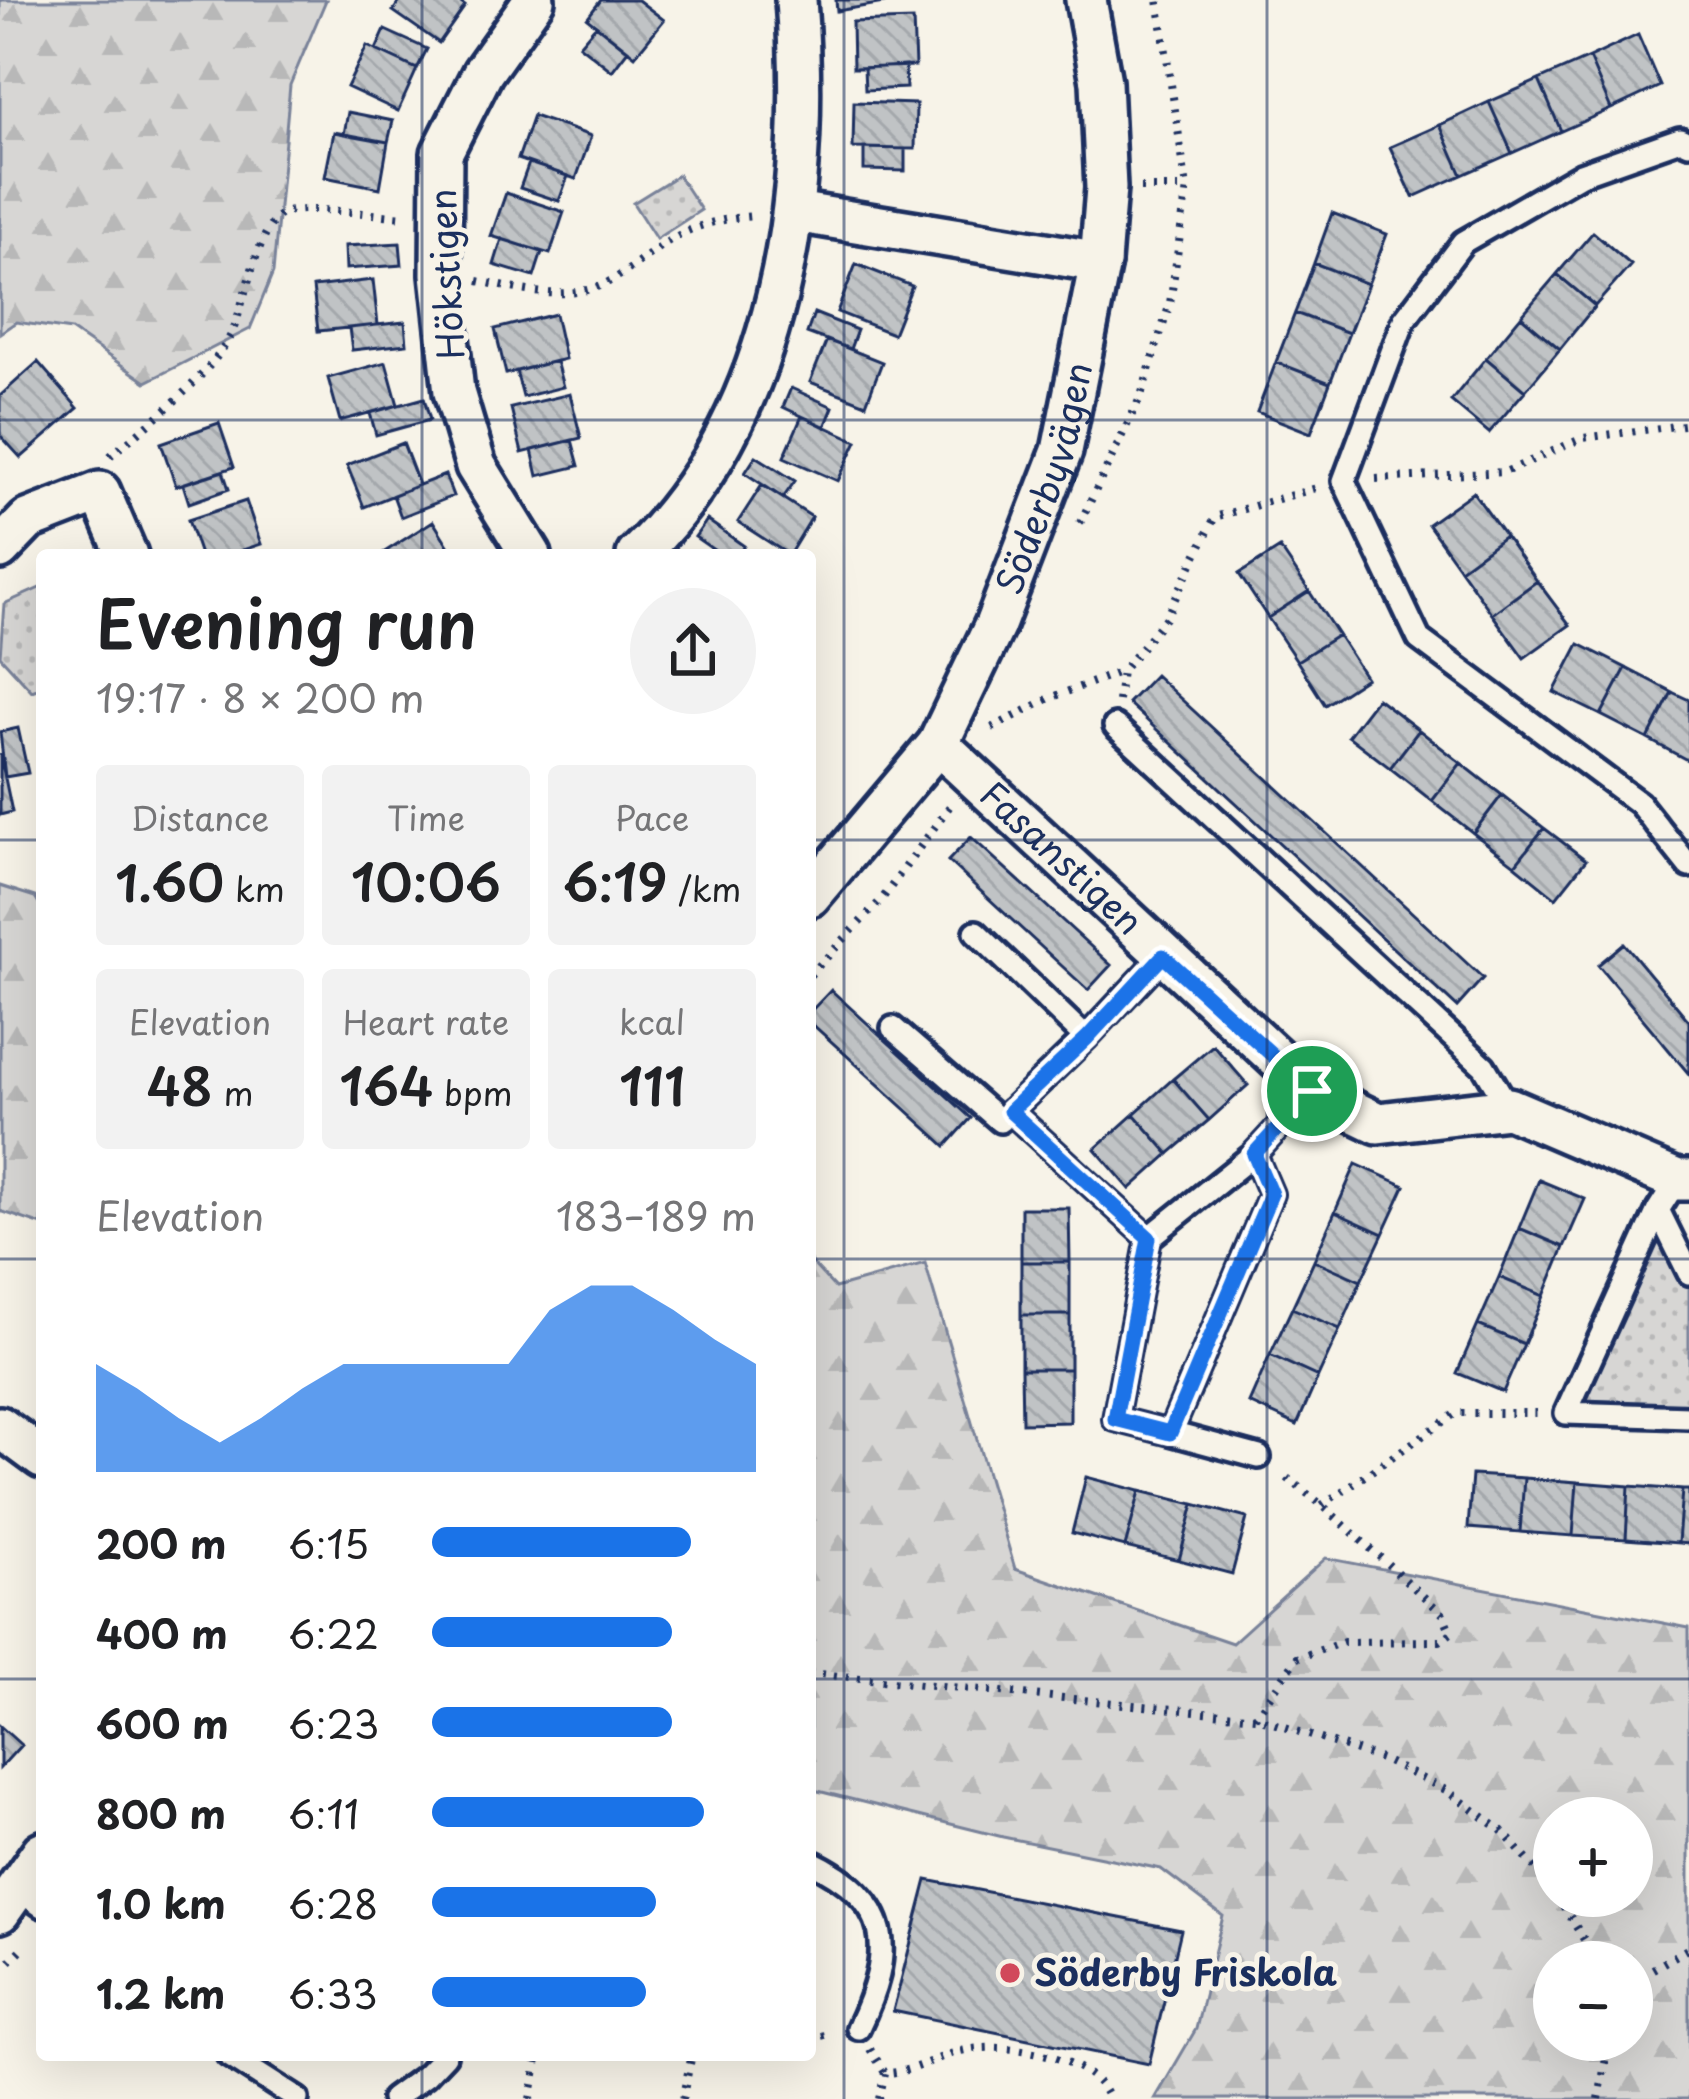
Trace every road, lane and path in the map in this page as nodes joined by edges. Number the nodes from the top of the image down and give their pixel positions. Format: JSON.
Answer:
{"nodes":[{"id":1,"x":534,"y":0,"type":"edge"},
{"id":2,"x":796,"y":0,"type":"edge"},
{"id":3,"x":1086,"y":0,"type":"edge"},
{"id":4,"x":1689,"y":143,"type":"edge"},
{"id":5,"x":794,"y":212,"type":"junction"},
{"id":6,"x":442,"y":219,"type":"junction"},
{"id":7,"x":1100,"y":262,"type":"junction"},
{"id":8,"x":441,"y":274,"type":"junction"},
{"id":9,"x":1689,"y":428,"type":"edge"},
{"id":10,"x":1344,"y":481,"type":"junction"},
{"id":11,"x":100,"y":492,"type":"junction"},
{"id":12,"x":0,"y":549,"type":"edge"},
{"id":13,"x":124,"y":549,"type":"edge"},
{"id":14,"x":526,"y":549,"type":"edge"},
{"id":15,"x":644,"y":549,"type":"edge"},
{"id":16,"x":1122,"y":671,"type":"junction"},
{"id":17,"x":1115,"y":726,"type":"joint"},
{"id":18,"x":991,"y":728,"type":"dead end"},
{"id":19,"x":938,"y":744,"type":"junction"},
{"id":20,"x":1689,"y":866,"type":"edge"},
{"id":21,"x":816,"y":889,"type":"edge"},
{"id":22,"x":976,"y":932,"type":"dead end"},
{"id":23,"x":1163,"y":956,"type":"junction"},
{"id":24,"x":893,"y":1028,"type":"dead end"},
{"id":25,"x":1087,"y":1038,"type":"junction"},
{"id":26,"x":1312,"y":1091,"type":"junction"},
{"id":27,"x":1509,"y":1108,"type":"junction"},
{"id":28,"x":1010,"y":1111,"type":"junction"},
{"id":29,"x":1254,"y":1154,"type":"junction"},
{"id":30,"x":1675,"y":1190,"type":"edge"},
{"id":31,"x":1149,"y":1238,"type":"junction"},
{"id":32,"x":1689,"y":1273,"type":"edge"},
{"id":33,"x":1566,"y":1413,"type":"junction"},
{"id":34,"x":1689,"y":1418,"type":"edge"},
{"id":35,"x":0,"y":1427,"type":"edge"},
{"id":36,"x":1170,"y":1433,"type":"junction"},
{"id":37,"x":36,"y":1453,"type":"edge"},
{"id":38,"x":1259,"y":1456,"type":"joint"},
{"id":39,"x":1322,"y":1504,"type":"junction"},
{"id":40,"x":816,"y":1673,"type":"edge"},
{"id":41,"x":1255,"y":1718,"type":"junction"},
{"id":42,"x":816,"y":1864,"type":"edge"},
{"id":43,"x":36,"y":1865,"type":"edge"},
{"id":44,"x":1533,"y":1867,"type":"edge"},
{"id":45,"x":19,"y":1902,"type":"edge"},
{"id":46,"x":1689,"y":1948,"type":"edge"},
{"id":47,"x":1653,"y":1969,"type":"edge"},
{"id":48,"x":858,"y":2028,"type":"junction"},
{"id":49,"x":816,"y":2037,"type":"edge"},
{"id":50,"x":237,"y":2061,"type":"edge"},
{"id":51,"x":439,"y":2061,"type":"edge"},
{"id":52,"x":538,"y":2061,"type":"edge"},
{"id":53,"x":691,"y":2061,"type":"edge"},
{"id":54,"x":1605,"y":2061,"type":"edge"},
{"id":55,"x":885,"y":2074,"type":"junction"},
{"id":56,"x":297,"y":2099,"type":"edge"},
{"id":57,"x":393,"y":2099,"type":"edge"},
{"id":58,"x":530,"y":2099,"type":"edge"},
{"id":59,"x":682,"y":2099,"type":"edge"},
{"id":60,"x":879,"y":2099,"type":"edge"},
{"id":61,"x":1109,"y":2099,"type":"edge"},
{"id":62,"x":1599,"y":2099,"type":"edge"}],
"edges":[{"from":1,"to":6,"type":"street","name":"Hökstigen"},
{"from":2,"to":5,"type":"street"},
{"from":3,"to":7,"type":"street","name":"Söderbyvägen"},
{"from":4,"to":10,"type":"lane"},
{"from":5,"to":7,"type":"street"},
{"from":5,"to":8,"type":"path"},
{"from":5,"to":15,"type":"street"},
{"from":6,"to":8,"type":"street","name":"Hökstigen"},
{"from":6,"to":11,"type":"path"},
{"from":7,"to":19,"type":"street","name":"Söderbyvägen"},
{"from":8,"to":14,"type":"street","name":"Hökstigen"},
{"from":9,"to":10,"type":"path"},
{"from":10,"to":16,"type":"path"},
{"from":10,"to":20,"type":"lane"},
{"from":11,"to":12,"type":"street"},
{"from":11,"to":13,"type":"street"},
{"from":16,"to":17,"type":"path"},
{"from":16,"to":18,"type":"path"},
{"from":17,"to":27,"type":"lane"},
{"from":19,"to":21,"type":"street","name":"Söderbyvägen"},
{"from":19,"to":23,"type":"street","name":"Fasanstigen"},
{"from":22,"to":25,"type":"lane"},
{"from":23,"to":25,"type":"lane"},
{"from":23,"to":26,"type":"street","name":"Fasanstigen"},
{"from":24,"to":28,"type":"lane"},
{"from":25,"to":28,"type":"lane"},
{"from":26,"to":27,"type":"street","name":"Fasanstigen"},
{"from":26,"to":29,"type":"lane"},
{"from":27,"to":30,"type":"street","name":"Fasanstigen"},
{"from":28,"to":31,"type":"lane"},
{"from":29,"to":31,"type":"lane"},
{"from":29,"to":36,"type":"lane"},
{"from":30,"to":32,"type":"lane"},
{"from":30,"to":33,"type":"lane"},
{"from":31,"to":36,"type":"lane"},
{"from":33,"to":34,"type":"lane"},
{"from":33,"to":39,"type":"path"},
{"from":35,"to":37,"type":"street"},
{"from":36,"to":38,"type":"lane"},
{"from":38,"to":39,"type":"path"},
{"from":39,"to":41,"type":"path"},
{"from":40,"to":41,"type":"path"},
{"from":41,"to":44,"type":"path"},
{"from":42,"to":48,"type":"lane"},
{"from":43,"to":45,"type":"street"},
{"from":46,"to":47,"type":"path"},
{"from":48,"to":49,"type":"path"},
{"from":48,"to":55,"type":"path"},
{"from":50,"to":56,"type":"lane"},
{"from":51,"to":57,"type":"lane"},
{"from":52,"to":58,"type":"path"},
{"from":53,"to":59,"type":"path"},
{"from":54,"to":62,"type":"path"},
{"from":55,"to":60,"type":"path"},
{"from":55,"to":61,"type":"path"}]}
